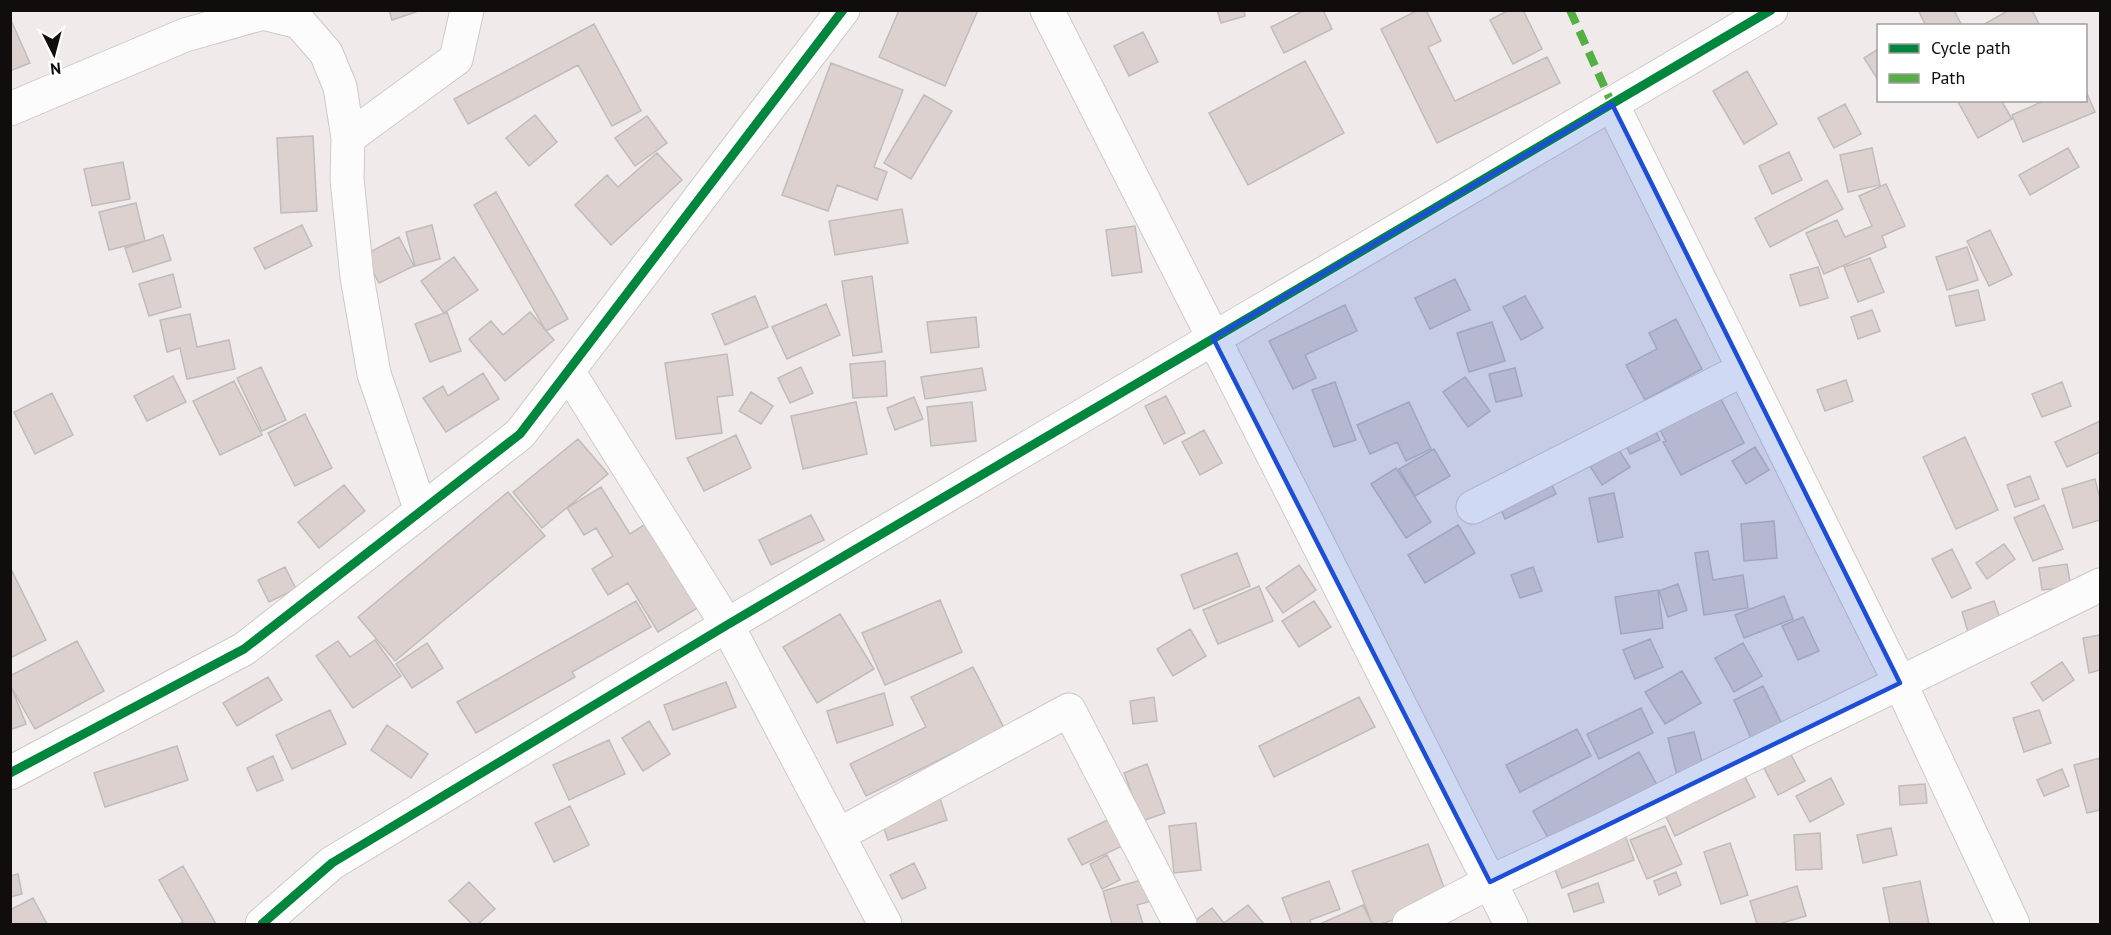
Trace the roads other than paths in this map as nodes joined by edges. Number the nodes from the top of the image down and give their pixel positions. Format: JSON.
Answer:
{"nodes":[{"id":1,"x":467,"y":10,"type":"edge"},
{"id":2,"x":843,"y":10,"type":"edge"},
{"id":3,"x":1047,"y":10,"type":"edge"},
{"id":4,"x":1771,"y":10,"type":"edge"},
{"id":5,"x":1612,"y":104,"type":"junction"},
{"id":6,"x":10,"y":109,"type":"edge"},
{"id":7,"x":348,"y":138,"type":"junction"},
{"id":8,"x":1213,"y":338,"type":"junction"},
{"id":9,"x":1744,"y":369,"type":"junction"},
{"id":10,"x":568,"y":371,"type":"junction"},
{"id":11,"x":1473,"y":507,"type":"dead end"},
{"id":12,"x":421,"y":511,"type":"junction"},
{"id":13,"x":2100,"y":585,"type":"edge"},
{"id":14,"x":727,"y":626,"type":"junction"},
{"id":15,"x":1900,"y":683,"type":"junction"},
{"id":16,"x":10,"y":773,"type":"edge"},
{"id":17,"x":838,"y":835,"type":"junction"},
{"id":18,"x":1490,"y":882,"type":"junction"},
{"id":19,"x":262,"y":924,"type":"edge"},
{"id":20,"x":885,"y":924,"type":"edge"},
{"id":21,"x":1180,"y":924,"type":"edge"},
{"id":22,"x":1409,"y":924,"type":"edge"},
{"id":23,"x":1511,"y":924,"type":"edge"},
{"id":24,"x":2013,"y":924,"type":"edge"}],
"edges":[{"from":1,"to":7,"type":"street"},
{"from":2,"to":10,"type":"street"},
{"from":3,"to":8,"type":"street"},
{"from":4,"to":5,"type":"street"},
{"from":5,"to":8,"type":"street"},
{"from":5,"to":9,"type":"street"},
{"from":6,"to":7,"type":"street"},
{"from":7,"to":12,"type":"street"},
{"from":8,"to":14,"type":"street"},
{"from":8,"to":18,"type":"street"},
{"from":9,"to":11,"type":"street"},
{"from":9,"to":15,"type":"street"},
{"from":10,"to":12,"type":"street"},
{"from":10,"to":14,"type":"street"},
{"from":12,"to":16,"type":"street"},
{"from":13,"to":15,"type":"street"},
{"from":14,"to":17,"type":"street"},
{"from":14,"to":19,"type":"street"},
{"from":15,"to":18,"type":"street"},
{"from":15,"to":24,"type":"street"},
{"from":17,"to":20,"type":"street"},
{"from":17,"to":21,"type":"street"},
{"from":18,"to":22,"type":"street"},
{"from":18,"to":23,"type":"street"}]}
